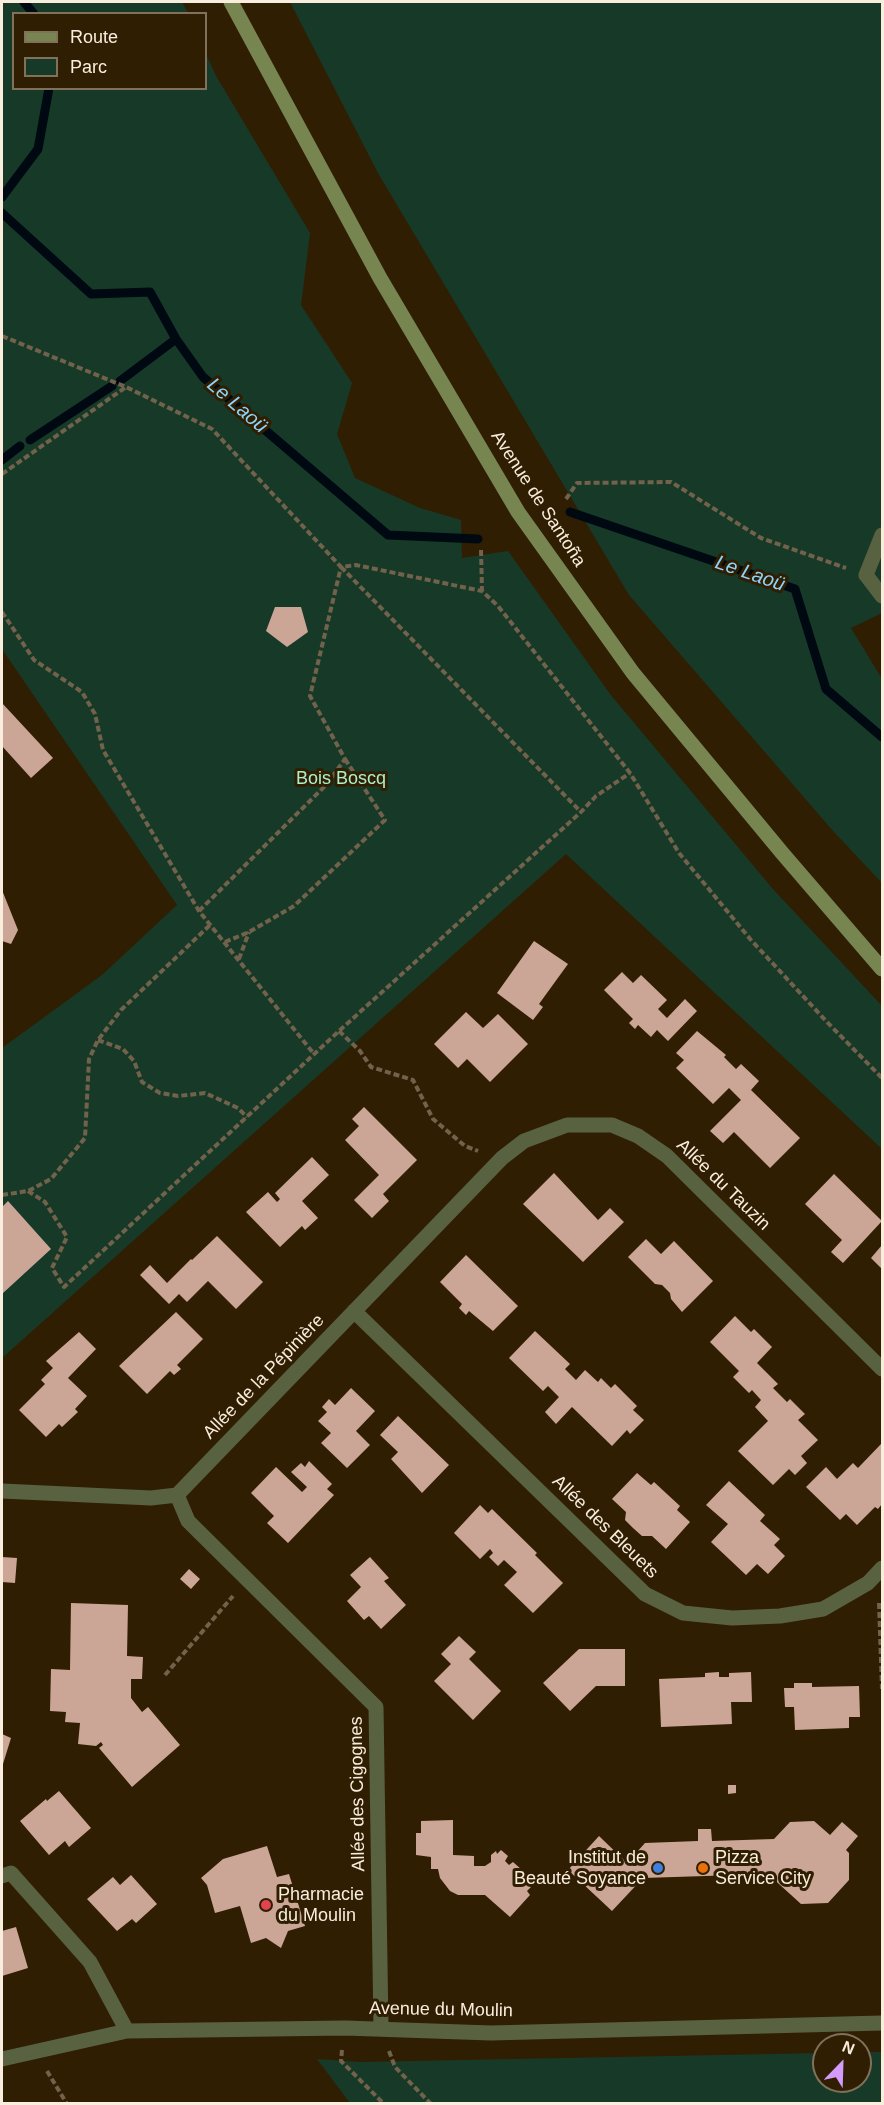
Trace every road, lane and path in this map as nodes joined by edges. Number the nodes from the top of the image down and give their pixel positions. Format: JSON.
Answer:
{"nodes":[{"id":1,"x":231,"y":2,"type":"edge"},
{"id":2,"x":2,"y":336,"type":"edge"},
{"id":3,"x":126,"y":387,"type":"junction"},
{"id":4,"x":2,"y":474,"type":"edge"},
{"id":5,"x":566,"y":500,"type":"dead end"},
{"id":6,"x":882,"y":535,"type":"edge"},
{"id":7,"x":481,"y":550,"type":"dead end"},
{"id":8,"x":341,"y":567,"type":"junction"},
{"id":9,"x":866,"y":575,"type":"junction"},
{"id":10,"x":482,"y":591,"type":"junction"},
{"id":11,"x":882,"y":596,"type":"edge"},
{"id":12,"x":2,"y":612,"type":"edge"},
{"id":13,"x":345,"y":759,"type":"junction"},
{"id":14,"x":630,"y":772,"type":"junction"},
{"id":15,"x":581,"y":812,"type":"junction"},
{"id":16,"x":199,"y":911,"type":"junction"},
{"id":17,"x":210,"y":926,"type":"junction"},
{"id":18,"x":249,"y":932,"type":"junction"},
{"id":19,"x":225,"y":942,"type":"junction"},
{"id":20,"x":239,"y":960,"type":"junction"},
{"id":21,"x":882,"y":969,"type":"edge"},
{"id":22,"x":339,"y":1031,"type":"junction"},
{"id":23,"x":98,"y":1040,"type":"junction"},
{"id":24,"x":314,"y":1054,"type":"junction"},
{"id":25,"x":882,"y":1078,"type":"edge"},
{"id":26,"x":246,"y":1117,"type":"junction"},
{"id":27,"x":502,"y":1158,"type":"junction"},
{"id":28,"x":28,"y":1191,"type":"junction"},
{"id":29,"x":2,"y":1195,"type":"edge"},
{"id":30,"x":354,"y":1311,"type":"junction"},
{"id":31,"x":882,"y":1369,"type":"edge"},
{"id":32,"x":2,"y":1491,"type":"edge"},
{"id":33,"x":177,"y":1495,"type":"junction"},
{"id":34,"x":882,"y":1568,"type":"edge"},
{"id":35,"x":248,"y":1580,"type":"junction"},
{"id":36,"x":868,"y":1583,"type":"junction"},
{"id":37,"x":165,"y":1675,"type":"dead end"},
{"id":38,"x":882,"y":1689,"type":"edge"},
{"id":39,"x":2,"y":1876,"type":"edge"},
{"id":40,"x":882,"y":2023,"type":"edge"},
{"id":41,"x":345,"y":2028,"type":"junction"},
{"id":42,"x":381,"y":2028,"type":"junction"},
{"id":43,"x":127,"y":2031,"type":"junction"},
{"id":44,"x":35,"y":2053,"type":"junction"},
{"id":45,"x":2,"y":2059,"type":"edge"},
{"id":46,"x":67,"y":2103,"type":"edge"},
{"id":47,"x":384,"y":2103,"type":"edge"},
{"id":48,"x":431,"y":2103,"type":"edge"}],
"edges":[{"from":1,"to":21,"type":"main road","name":"Avenue de Santoña"},
{"from":2,"to":3,"type":"path"},
{"from":3,"to":4,"type":"path"},
{"from":3,"to":8,"type":"path"},
{"from":5,"to":9,"type":"path"},
{"from":6,"to":9,"type":"street"},
{"from":7,"to":10,"type":"path"},
{"from":8,"to":10,"type":"path"},
{"from":8,"to":13,"type":"path"},
{"from":8,"to":15,"type":"path"},
{"from":9,"to":11,"type":"street"},
{"from":10,"to":14,"type":"path"},
{"from":12,"to":16,"type":"path"},
{"from":13,"to":16,"type":"path"},
{"from":13,"to":18,"type":"path"},
{"from":14,"to":15,"type":"path"},
{"from":14,"to":25,"type":"path"},
{"from":15,"to":22,"type":"path"},
{"from":16,"to":17,"type":"path"},
{"from":17,"to":19,"type":"path"},
{"from":17,"to":23,"type":"path"},
{"from":18,"to":19,"type":"path"},
{"from":18,"to":20,"type":"path"},
{"from":19,"to":20,"type":"path"},
{"from":20,"to":24,"type":"path"},
{"from":22,"to":24,"type":"path"},
{"from":22,"to":27,"type":"path"},
{"from":23,"to":26,"type":"path"},
{"from":23,"to":28,"type":"path"},
{"from":24,"to":26,"type":"path"},
{"from":26,"to":28,"type":"path"},
{"from":27,"to":30,"type":"street","name":"Allée de la Pépinière"},
{"from":27,"to":31,"type":"street","name":"Allée du Tauzin"},
{"from":28,"to":29,"type":"path"},
{"from":30,"to":33,"type":"street","name":"Allée de la Pépinière"},
{"from":30,"to":36,"type":"street","name":"Allée des Bleuets"},
{"from":32,"to":33,"type":"street"},
{"from":33,"to":35,"type":"street","name":"Allée des Cigognes"},
{"from":34,"to":36,"type":"street","name":"Allée des Bleuets"},
{"from":35,"to":37,"type":"path"},
{"from":35,"to":42,"type":"street","name":"Allée des Cigognes"},
{"from":36,"to":38,"type":"path"},
{"from":39,"to":43,"type":"street"},
{"from":40,"to":42,"type":"street","name":"Avenue du Moulin"},
{"from":41,"to":42,"type":"street","name":"Avenue du Moulin"},
{"from":41,"to":43,"type":"street","name":"Avenue du Moulin"},
{"from":41,"to":47,"type":"path"},
{"from":42,"to":48,"type":"path"},
{"from":43,"to":44,"type":"street","name":"Avenue du Moulin"},
{"from":44,"to":45,"type":"street","name":"Avenue du Moulin"},
{"from":44,"to":46,"type":"path"}]}
